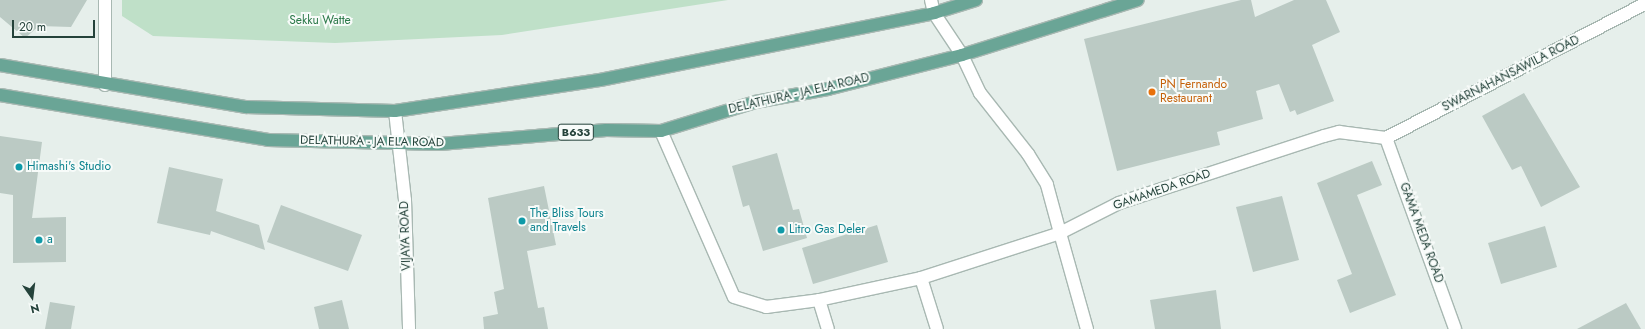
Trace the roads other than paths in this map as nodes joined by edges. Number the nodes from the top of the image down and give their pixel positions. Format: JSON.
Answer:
{"nodes":[{"id":1,"x":105,"y":0,"type":"edge"},
{"id":2,"x":931,"y":0,"type":"edge"},
{"id":3,"x":976,"y":0,"type":"edge"},
{"id":4,"x":1138,"y":0,"type":"edge"},
{"id":5,"x":1645,"y":4,"type":"edge"},
{"id":6,"x":934,"y":13,"type":"junction"},
{"id":7,"x":962,"y":55,"type":"junction"},
{"id":8,"x":0,"y":65,"type":"edge"},
{"id":9,"x":105,"y":85,"type":"junction"},
{"id":10,"x":0,"y":94,"type":"edge"},
{"id":11,"x":395,"y":111,"type":"junction"},
{"id":12,"x":661,"y":131,"type":"junction"},
{"id":13,"x":1380,"y":138,"type":"junction"},
{"id":14,"x":399,"y":144,"type":"junction"},
{"id":15,"x":1060,"y":232,"type":"junction"},
{"id":16,"x":921,"y":278,"type":"junction"},
{"id":17,"x":819,"y":300,"type":"junction"},
{"id":18,"x":409,"y":329,"type":"edge"},
{"id":19,"x":828,"y":329,"type":"edge"},
{"id":20,"x":937,"y":329,"type":"edge"},
{"id":21,"x":1087,"y":329,"type":"edge"},
{"id":22,"x":1455,"y":329,"type":"edge"}],
"edges":[{"from":1,"to":9,"type":"street"},
{"from":2,"to":6,"type":"street"},
{"from":3,"to":6,"type":"main road"},
{"from":4,"to":7,"type":"main road","name":"DELATHURA - JA ELA ROAD","number":"B633"},
{"from":5,"to":13,"type":"street","name":"SWARNAHANSAWILA ROAD"},
{"from":6,"to":7,"type":"street"},
{"from":6,"to":11,"type":"main road"},
{"from":7,"to":12,"type":"main road","name":"DELATHURA - JA ELA ROAD","number":"B633"},
{"from":7,"to":15,"type":"street"},
{"from":8,"to":9,"type":"main road"},
{"from":9,"to":11,"type":"main road"},
{"from":10,"to":14,"type":"main road","name":"DELATHURA - JA ELA ROAD","number":"B633"},
{"from":11,"to":14,"type":"street","name":"VIJAYA ROAD"},
{"from":12,"to":14,"type":"main road","name":"DELATHURA - JA ELA ROAD","number":"B633"},
{"from":12,"to":17,"type":"street","name":"GAMAMEDA ROAD"},
{"from":13,"to":15,"type":"street","name":"GAMAMEDA ROAD"},
{"from":13,"to":22,"type":"street","name":"GAMA MEDA ROAD"},
{"from":14,"to":18,"type":"street","name":"VIJAYA ROAD"},
{"from":15,"to":16,"type":"street","name":"GAMAMEDA ROAD"},
{"from":15,"to":21,"type":"street"},
{"from":16,"to":17,"type":"street","name":"GAMAMEDA ROAD"},
{"from":16,"to":20,"type":"street"},
{"from":17,"to":19,"type":"street"}]}
